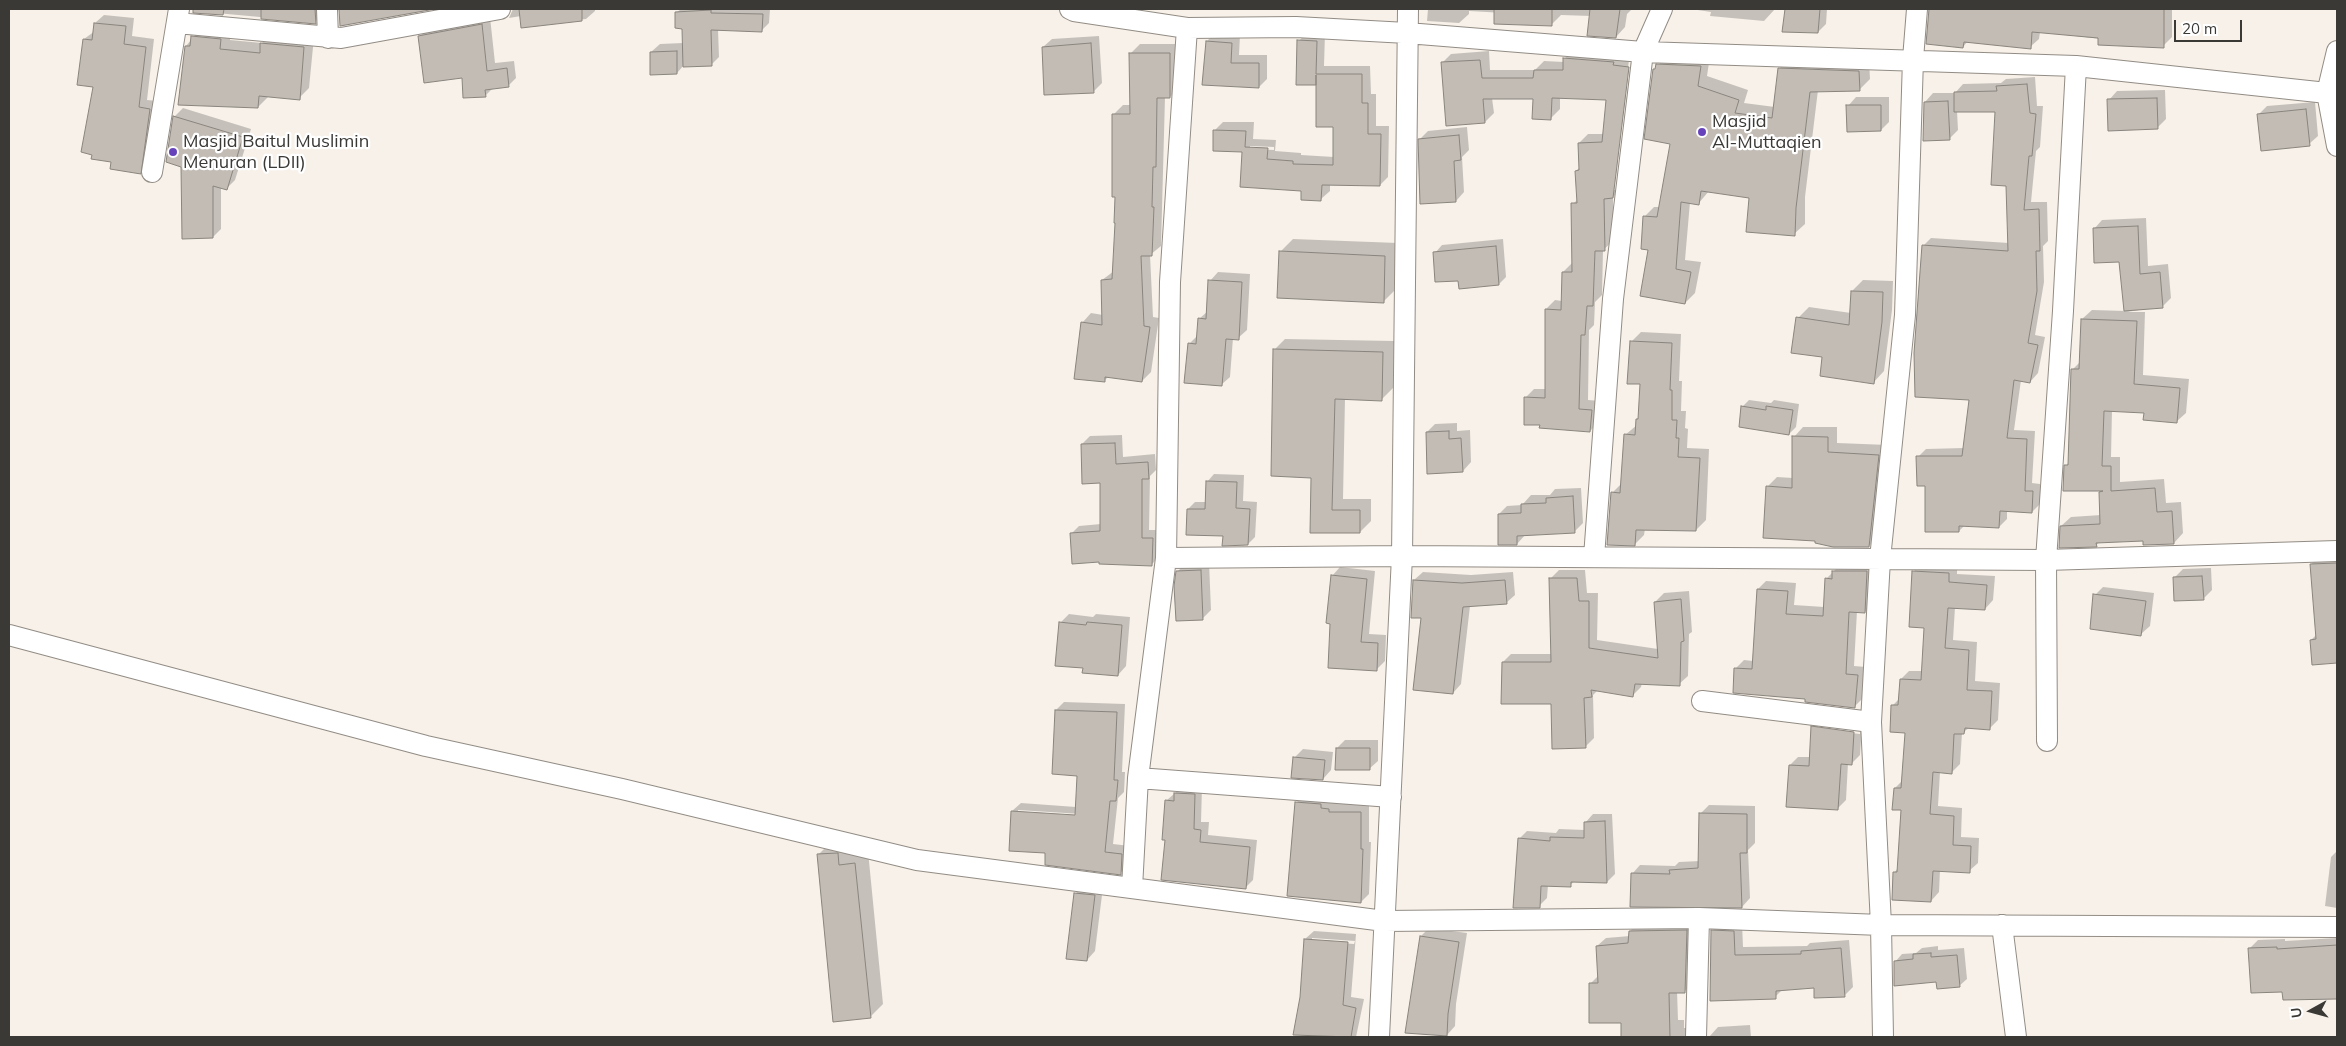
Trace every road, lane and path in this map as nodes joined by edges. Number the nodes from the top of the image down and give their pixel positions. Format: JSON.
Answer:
{"nodes":[{"id":1,"x":327,"y":9,"type":"edge"},
{"id":2,"x":496,"y":9,"type":"edge"},
{"id":3,"x":1070,"y":9,"type":"edge"},
{"id":4,"x":1408,"y":9,"type":"edge"},
{"id":5,"x":1662,"y":9,"type":"edge"},
{"id":6,"x":1917,"y":9,"type":"edge"},
{"id":7,"x":178,"y":16,"type":"edge"},
{"id":8,"x":1187,"y":28,"type":"junction"},
{"id":9,"x":1407,"y":33,"type":"junction"},
{"id":10,"x":328,"y":38,"type":"junction"},
{"id":11,"x":2337,"y":51,"type":"edge"},
{"id":12,"x":1642,"y":52,"type":"junction"},
{"id":13,"x":1913,"y":59,"type":"junction"},
{"id":14,"x":2076,"y":66,"type":"junction"},
{"id":15,"x":2332,"y":93,"type":"edge"},
{"id":16,"x":2337,"y":146,"type":"edge"},
{"id":17,"x":152,"y":172,"type":"dead end"},
{"id":18,"x":2337,"y":551,"type":"edge"},
{"id":19,"x":1402,"y":556,"type":"junction"},
{"id":20,"x":1594,"y":557,"type":"junction"},
{"id":21,"x":1166,"y":558,"type":"junction"},
{"id":22,"x":1880,"y":559,"type":"junction"},
{"id":23,"x":2046,"y":560,"type":"junction"},
{"id":24,"x":9,"y":635,"type":"edge"},
{"id":25,"x":1702,"y":701,"type":"dead end"},
{"id":26,"x":1872,"y":722,"type":"junction"},
{"id":27,"x":2047,"y":741,"type":"dead end"},
{"id":28,"x":1138,"y":778,"type":"junction"},
{"id":29,"x":1391,"y":797,"type":"junction"},
{"id":30,"x":1132,"y":888,"type":"junction"},
{"id":31,"x":1699,"y":918,"type":"junction"},
{"id":32,"x":1384,"y":921,"type":"junction"},
{"id":33,"x":1881,"y":925,"type":"junction"},
{"id":34,"x":2002,"y":925,"type":"junction"},
{"id":35,"x":2337,"y":927,"type":"edge"},
{"id":36,"x":1380,"y":1037,"type":"edge"},
{"id":37,"x":1696,"y":1037,"type":"edge"},
{"id":38,"x":1883,"y":1037,"type":"edge"},
{"id":39,"x":2016,"y":1037,"type":"edge"}],
"edges":[{"from":1,"to":10,"type":"street"},
{"from":2,"to":10,"type":"street"},
{"from":3,"to":8,"type":"street"},
{"from":4,"to":9,"type":"street"},
{"from":5,"to":12,"type":"street"},
{"from":6,"to":13,"type":"street"},
{"from":7,"to":10,"type":"street"},
{"from":7,"to":17,"type":"street"},
{"from":8,"to":9,"type":"street"},
{"from":8,"to":21,"type":"street"},
{"from":9,"to":12,"type":"street"},
{"from":9,"to":19,"type":"street"},
{"from":11,"to":15,"type":"street"},
{"from":12,"to":13,"type":"street"},
{"from":12,"to":20,"type":"street"},
{"from":13,"to":14,"type":"street"},
{"from":13,"to":22,"type":"street"},
{"from":14,"to":15,"type":"street"},
{"from":14,"to":23,"type":"street"},
{"from":15,"to":16,"type":"street"},
{"from":18,"to":23,"type":"street"},
{"from":19,"to":20,"type":"street"},
{"from":19,"to":21,"type":"street"},
{"from":19,"to":29,"type":"street"},
{"from":20,"to":22,"type":"street"},
{"from":21,"to":28,"type":"street"},
{"from":22,"to":23,"type":"street"},
{"from":22,"to":26,"type":"street"},
{"from":23,"to":27,"type":"street"},
{"from":24,"to":30,"type":"street"},
{"from":25,"to":26,"type":"street"},
{"from":26,"to":33,"type":"street"},
{"from":28,"to":29,"type":"street"},
{"from":28,"to":30,"type":"street"},
{"from":29,"to":32,"type":"street"},
{"from":30,"to":32,"type":"street"},
{"from":31,"to":32,"type":"street"},
{"from":31,"to":33,"type":"street"},
{"from":31,"to":37,"type":"street"},
{"from":32,"to":36,"type":"street"},
{"from":33,"to":34,"type":"street"},
{"from":33,"to":38,"type":"street"},
{"from":34,"to":35,"type":"street"},
{"from":34,"to":39,"type":"street"}]}
